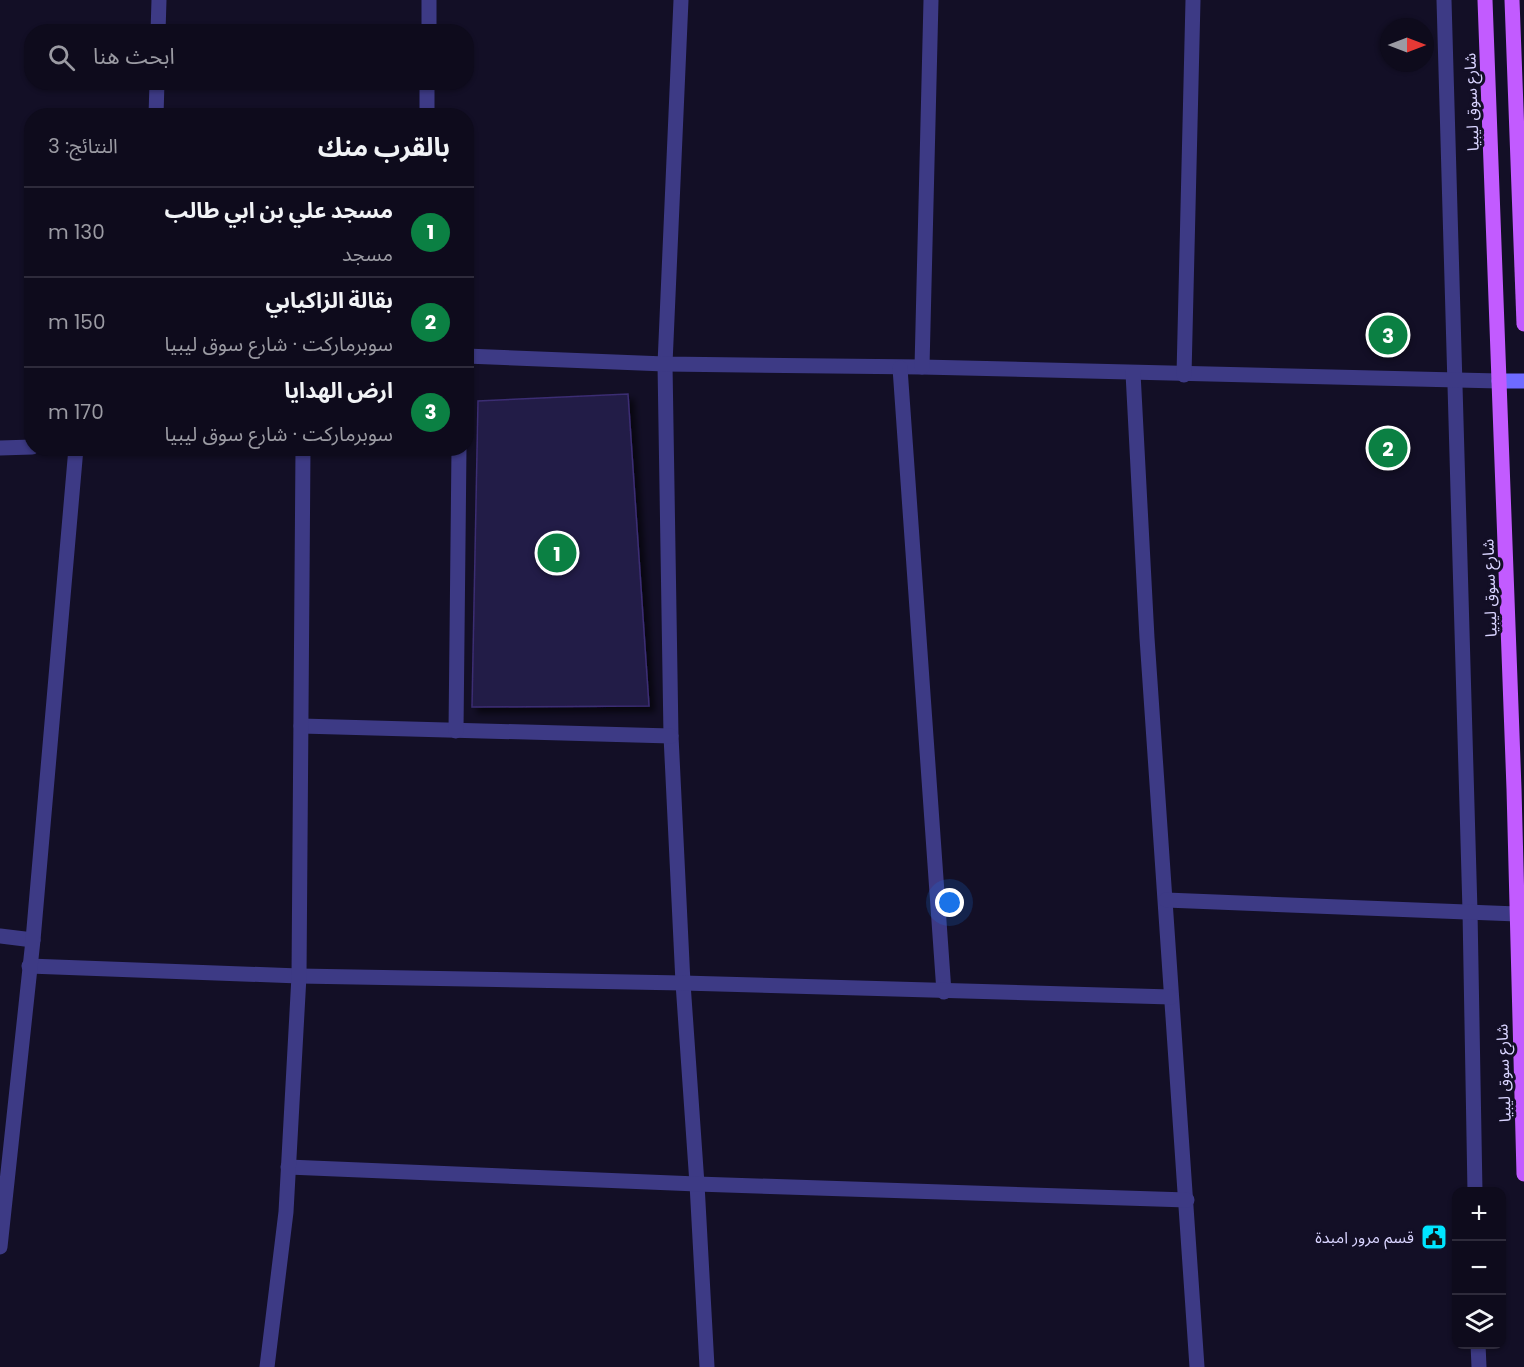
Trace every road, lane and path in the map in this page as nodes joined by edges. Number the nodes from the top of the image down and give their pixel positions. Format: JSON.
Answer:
{"nodes":[{"id":1,"x":159,"y":0,"type":"edge"},
{"id":2,"x":429,"y":0,"type":"edge"},
{"id":3,"x":681,"y":0,"type":"edge"},
{"id":4,"x":931,"y":0,"type":"edge"},
{"id":5,"x":1193,"y":0,"type":"edge"},
{"id":6,"x":1444,"y":0,"type":"edge"},
{"id":7,"x":1485,"y":0,"type":"edge"},
{"id":8,"x":1512,"y":0,"type":"edge"},
{"id":9,"x":158,"y":24,"type":"edge"},
{"id":10,"x":429,"y":24,"type":"edge"},
{"id":11,"x":157,"y":90,"type":"edge"},
{"id":12,"x":427,"y":90,"type":"edge"},
{"id":13,"x":156,"y":108,"type":"edge"},
{"id":14,"x":427,"y":108,"type":"edge"},
{"id":15,"x":1524,"y":324,"type":"edge"},
{"id":16,"x":474,"y":356,"type":"edge"},
{"id":17,"x":665,"y":364,"type":"junction"},
{"id":18,"x":900,"y":368,"type":"junction"},
{"id":19,"x":922,"y":368,"type":"junction"},
{"id":20,"x":1133,"y":373,"type":"junction"},
{"id":21,"x":1184,"y":375,"type":"junction"},
{"id":22,"x":1456,"y":381,"type":"junction"},
{"id":23,"x":1499,"y":381,"type":"junction"},
{"id":24,"x":1524,"y":381,"type":"edge"},
{"id":25,"x":24,"y":447,"type":"edge"},
{"id":26,"x":0,"y":448,"type":"edge"},
{"id":27,"x":75,"y":456,"type":"edge"},
{"id":28,"x":303,"y":456,"type":"edge"},
{"id":29,"x":459,"y":456,"type":"edge"},
{"id":30,"x":301,"y":726,"type":"junction"},
{"id":31,"x":456,"y":731,"type":"junction"},
{"id":32,"x":670,"y":736,"type":"junction"},
{"id":33,"x":1166,"y":900,"type":"junction"},
{"id":34,"x":1470,"y":911,"type":"junction"},
{"id":35,"x":1517,"y":914,"type":"junction"},
{"id":36,"x":0,"y":936,"type":"edge"},
{"id":37,"x":33,"y":940,"type":"junction"},
{"id":38,"x":29,"y":966,"type":"junction"},
{"id":39,"x":299,"y":976,"type":"junction"},
{"id":40,"x":682,"y":983,"type":"junction"},
{"id":41,"x":944,"y":992,"type":"junction"},
{"id":42,"x":1171,"y":997,"type":"junction"},
{"id":43,"x":288,"y":1167,"type":"junction"},
{"id":44,"x":1524,"y":1174,"type":"edge"},
{"id":45,"x":697,"y":1184,"type":"junction"},
{"id":46,"x":1476,"y":1187,"type":"edge"},
{"id":47,"x":1187,"y":1200,"type":"junction"},
{"id":48,"x":0,"y":1247,"type":"edge"},
{"id":49,"x":1478,"y":1349,"type":"edge"},
{"id":50,"x":267,"y":1367,"type":"edge"},
{"id":51,"x":707,"y":1367,"type":"edge"},
{"id":52,"x":1197,"y":1367,"type":"edge"},
{"id":53,"x":1479,"y":1367,"type":"edge"}],
"edges":[{"from":1,"to":9,"type":"street"},
{"from":2,"to":10,"type":"street"},
{"from":3,"to":17,"type":"street"},
{"from":4,"to":19,"type":"street"},
{"from":5,"to":21,"type":"street"},
{"from":6,"to":22,"type":"street"},
{"from":7,"to":23,"type":"main road","name":"شارع سوق ليبيا"},
{"from":8,"to":15,"type":"main road"},
{"from":11,"to":13,"type":"street"},
{"from":12,"to":14,"type":"street"},
{"from":16,"to":17,"type":"street"},
{"from":17,"to":18,"type":"street"},
{"from":17,"to":32,"type":"street"},
{"from":18,"to":19,"type":"street"},
{"from":18,"to":41,"type":"street"},
{"from":19,"to":20,"type":"street"},
{"from":20,"to":21,"type":"street"},
{"from":20,"to":33,"type":"street"},
{"from":21,"to":22,"type":"street"},
{"from":22,"to":23,"type":"street"},
{"from":22,"to":34,"type":"street"},
{"from":23,"to":24,"type":"street"},
{"from":23,"to":35,"type":"main road","name":"شارع سوق ليبيا"},
{"from":25,"to":26,"type":"street"},
{"from":27,"to":37,"type":"street"},
{"from":28,"to":30,"type":"street"},
{"from":29,"to":31,"type":"street"},
{"from":30,"to":31,"type":"street"},
{"from":30,"to":39,"type":"street"},
{"from":31,"to":32,"type":"street"},
{"from":32,"to":40,"type":"street"},
{"from":33,"to":34,"type":"street"},
{"from":33,"to":42,"type":"street"},
{"from":34,"to":35,"type":"street"},
{"from":34,"to":46,"type":"street"},
{"from":35,"to":44,"type":"main road","name":"شارع سوق ليبيا"},
{"from":36,"to":37,"type":"street"},
{"from":37,"to":38,"type":"street"},
{"from":38,"to":39,"type":"street"},
{"from":38,"to":48,"type":"street"},
{"from":39,"to":40,"type":"street"},
{"from":39,"to":43,"type":"street"},
{"from":40,"to":41,"type":"street"},
{"from":40,"to":45,"type":"street"},
{"from":41,"to":42,"type":"street"},
{"from":42,"to":47,"type":"street"},
{"from":43,"to":45,"type":"street"},
{"from":43,"to":50,"type":"street"},
{"from":45,"to":47,"type":"street"},
{"from":45,"to":51,"type":"street"},
{"from":47,"to":52,"type":"street"},
{"from":49,"to":53,"type":"street"}]}
